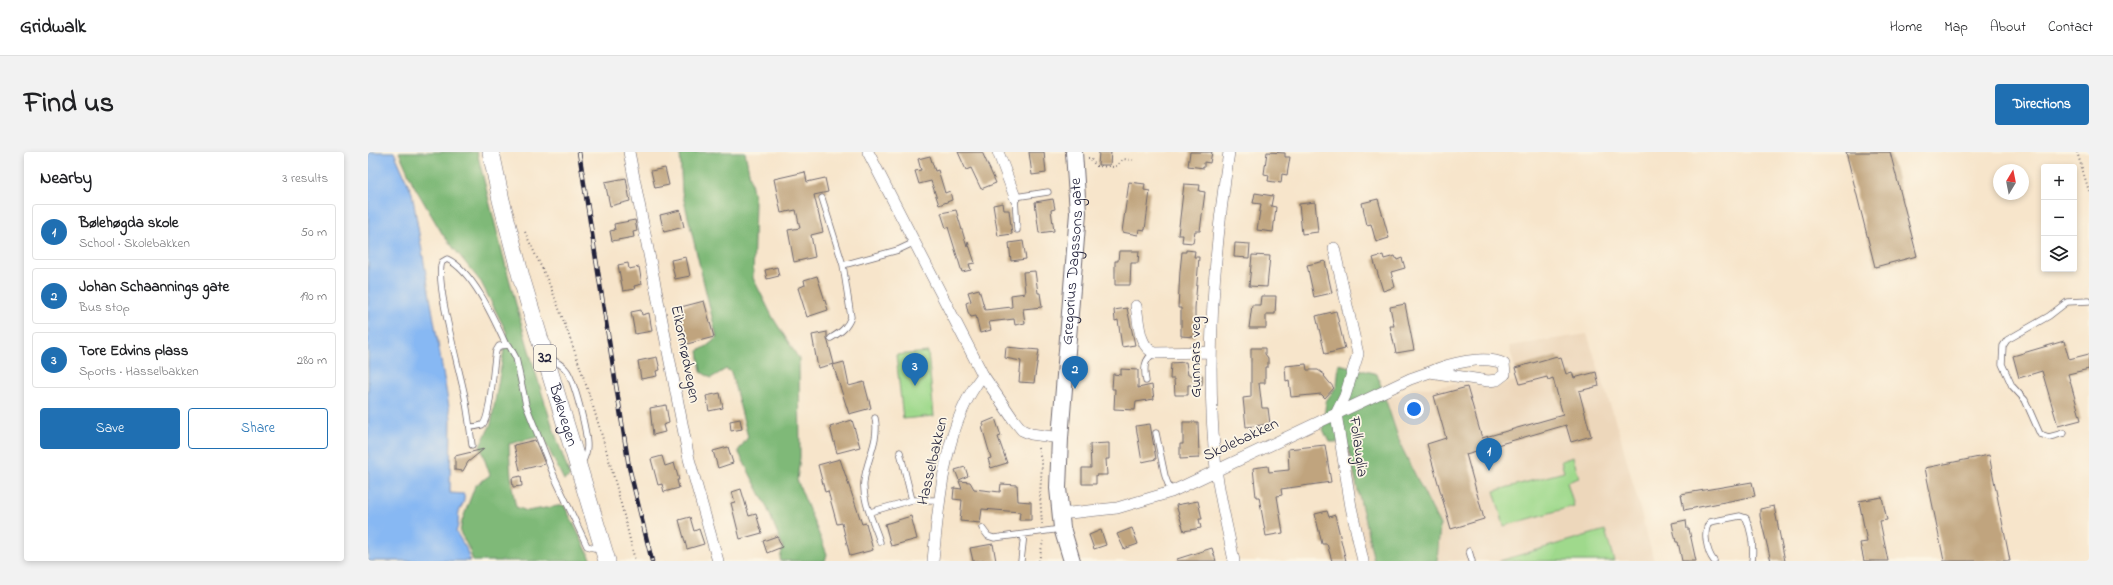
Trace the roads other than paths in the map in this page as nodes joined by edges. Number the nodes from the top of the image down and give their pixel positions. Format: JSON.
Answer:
{"nodes":[{"id":1,"x":491,"y":152,"type":"edge"},
{"id":2,"x":630,"y":152,"type":"edge"},
{"id":3,"x":868,"y":152,"type":"edge"},
{"id":4,"x":998,"y":152,"type":"edge"},
{"id":5,"x":1229,"y":152,"type":"edge"},
{"id":6,"x":1075,"y":156,"type":"edge"},
{"id":7,"x":1048,"y":192,"type":"dead end"},
{"id":8,"x":1015,"y":197,"type":"junction"},
{"id":9,"x":822,"y":198,"type":"dead end"},
{"id":10,"x":1017,"y":230,"type":"dead end"},
{"id":11,"x":914,"y":243,"type":"junction"},
{"id":12,"x":1334,"y":248,"type":"dead end"},
{"id":13,"x":843,"y":265,"type":"junction"},
{"id":14,"x":2089,"y":301,"type":"edge"},
{"id":15,"x":1136,"y":306,"type":"dead end"},
{"id":16,"x":831,"y":338,"type":"dead end"},
{"id":17,"x":506,"y":345,"type":"junction"},
{"id":18,"x":1210,"y":352,"type":"junction"},
{"id":19,"x":1155,"y":353,"type":"junction"},
{"id":20,"x":1430,"y":372,"type":"junction"},
{"id":21,"x":983,"y":375,"type":"junction"},
{"id":22,"x":1146,"y":381,"type":"dead end"},
{"id":23,"x":1336,"y":414,"type":"junction"},
{"id":24,"x":875,"y":418,"type":"dead end"},
{"id":25,"x":470,"y":427,"type":"junction"},
{"id":26,"x":1156,"y":432,"type":"dead end"},
{"id":27,"x":2064,"y":433,"type":"dead end"},
{"id":28,"x":1060,"y":438,"type":"junction"},
{"id":29,"x":472,"y":446,"type":"dead end"},
{"id":30,"x":900,"y":452,"type":"dead end"},
{"id":31,"x":1217,"y":470,"type":"junction"},
{"id":32,"x":1170,"y":492,"type":"junction"},
{"id":33,"x":912,"y":500,"type":"junction"},
{"id":34,"x":939,"y":500,"type":"junction"},
{"id":35,"x":870,"y":512,"type":"junction"},
{"id":36,"x":1061,"y":521,"type":"junction"},
{"id":37,"x":982,"y":528,"type":"dead end"},
{"id":38,"x":1024,"y":534,"type":"junction"},
{"id":39,"x":880,"y":542,"type":"dead end"},
{"id":40,"x":1469,"y":551,"type":"dead end"},
{"id":41,"x":605,"y":554,"type":"edge"},
{"id":42,"x":718,"y":561,"type":"edge"},
{"id":43,"x":933,"y":561,"type":"edge"},
{"id":44,"x":1021,"y":561,"type":"edge"},
{"id":45,"x":1072,"y":561,"type":"edge"},
{"id":46,"x":1234,"y":561,"type":"edge"},
{"id":47,"x":1363,"y":561,"type":"edge"},
{"id":48,"x":1472,"y":561,"type":"edge"},
{"id":49,"x":1714,"y":561,"type":"edge"},
{"id":50,"x":1752,"y":561,"type":"edge"}],
"edges":[{"from":1,"to":41,"type":"main road","name":"Bølevegen","number":"32"},
{"from":2,"to":42,"type":"street","name":"Eikornrødvegen"},
{"from":3,"to":11,"type":"street"},
{"from":4,"to":8,"type":"street"},
{"from":5,"to":18,"type":"street","name":"Gunnars veg"},
{"from":6,"to":28,"type":"street","name":"Gregorius Dagssons gate"},
{"from":7,"to":8,"type":"lane"},
{"from":8,"to":10,"type":"lane"},
{"from":9,"to":13,"type":"lane"},
{"from":11,"to":13,"type":"lane"},
{"from":11,"to":21,"type":"street"},
{"from":12,"to":23,"type":"street","name":"Follauglia"},
{"from":13,"to":16,"type":"lane"},
{"from":14,"to":27,"type":"lane"},
{"from":15,"to":19,"type":"street"},
{"from":17,"to":25,"type":"lane"},
{"from":17,"to":25,"type":"lane"},
{"from":17,"to":41,"type":"lane"},
{"from":18,"to":19,"type":"street"},
{"from":18,"to":31,"type":"street","name":"Gunnars veg"},
{"from":19,"to":22,"type":"lane"},
{"from":20,"to":20,"type":"street","name":"Skolebakken"},
{"from":20,"to":23,"type":"street","name":"Skolebakken"},
{"from":21,"to":28,"type":"street"},
{"from":21,"to":34,"type":"street","name":"Hasselbakken"},
{"from":23,"to":31,"type":"street","name":"Skolebakken"},
{"from":23,"to":47,"type":"street","name":"Follauglia"},
{"from":24,"to":35,"type":"lane"},
{"from":25,"to":29,"type":"lane"},
{"from":26,"to":32,"type":"lane"},
{"from":28,"to":36,"type":"street","name":"Gregorius Dagssons gate"},
{"from":30,"to":33,"type":"lane"},
{"from":31,"to":32,"type":"street","name":"Skolebakken"},
{"from":31,"to":46,"type":"street","name":"Gunnars veg"},
{"from":32,"to":36,"type":"street","name":"Skolebakken"},
{"from":33,"to":34,"type":"lane"},
{"from":33,"to":35,"type":"lane"},
{"from":34,"to":43,"type":"street","name":"Hasselbakken"},
{"from":35,"to":39,"type":"lane"},
{"from":36,"to":38,"type":"lane"},
{"from":36,"to":45,"type":"street","name":"Gregorius Dagssons gate"},
{"from":37,"to":38,"type":"lane"},
{"from":38,"to":44,"type":"lane"},
{"from":40,"to":48,"type":"lane"},
{"from":49,"to":50,"type":"lane"}]}
